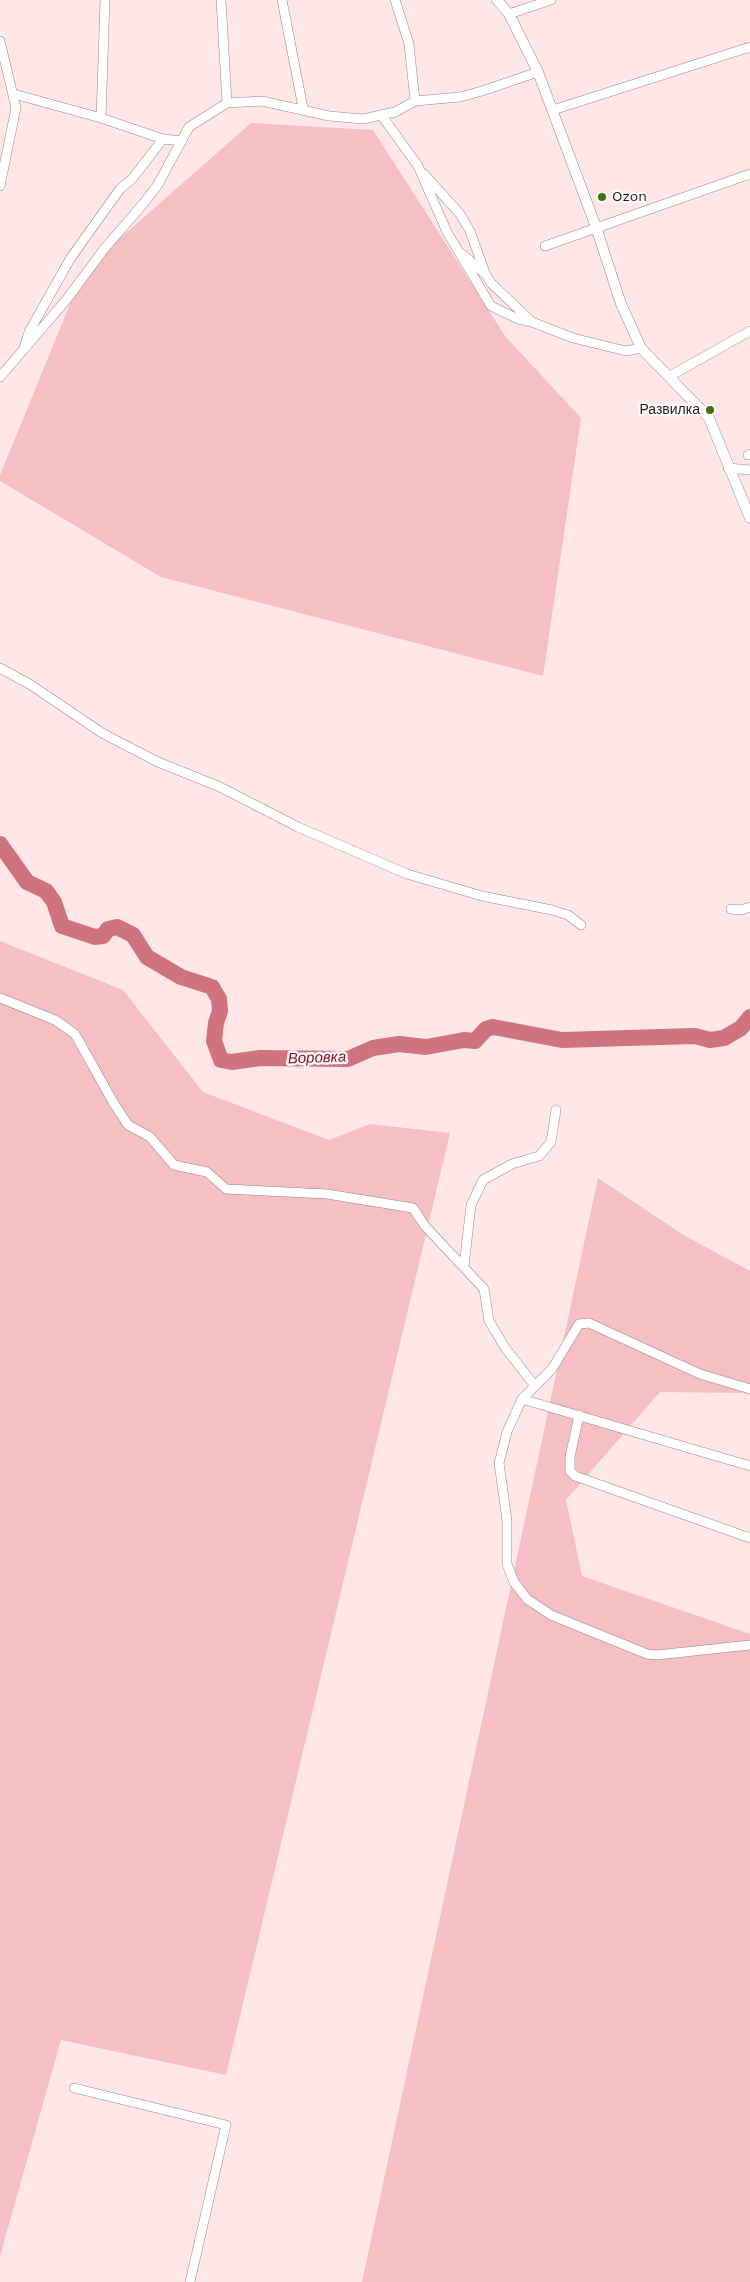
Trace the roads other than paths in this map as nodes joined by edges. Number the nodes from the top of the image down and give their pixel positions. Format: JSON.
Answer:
{"nodes":[{"id":1,"x":105,"y":0,"type":"edge"},
{"id":2,"x":221,"y":0,"type":"edge"},
{"id":3,"x":282,"y":0,"type":"edge"},
{"id":4,"x":395,"y":0,"type":"edge"},
{"id":5,"x":497,"y":0,"type":"edge"},
{"id":6,"x":551,"y":0,"type":"edge"},
{"id":7,"x":510,"y":14,"type":"junction"},
{"id":8,"x":0,"y":41,"type":"edge"},
{"id":9,"x":750,"y":47,"type":"edge"},
{"id":10,"x":538,"y":72,"type":"junction"},
{"id":11,"x":14,"y":94,"type":"junction"},
{"id":12,"x":414,"y":101,"type":"junction"},
{"id":13,"x":227,"y":103,"type":"junction"},
{"id":14,"x":303,"y":108,"type":"junction"},
{"id":15,"x":553,"y":110,"type":"junction"},
{"id":16,"x":382,"y":116,"type":"junction"},
{"id":17,"x":101,"y":118,"type":"junction"},
{"id":18,"x":163,"y":139,"type":"junction"},
{"id":19,"x":182,"y":141,"type":"junction"},
{"id":20,"x":418,"y":166,"type":"junction"},
{"id":21,"x":750,"y":174,"type":"edge"},
{"id":22,"x":0,"y":186,"type":"edge"},
{"id":23,"x":596,"y":226,"type":"junction"},
{"id":24,"x":545,"y":246,"type":"dead end"},
{"id":25,"x":458,"y":251,"type":"junction"},
{"id":26,"x":484,"y":273,"type":"junction"},
{"id":27,"x":532,"y":322,"type":"junction"},
{"id":28,"x":750,"y":331,"type":"edge"},
{"id":29,"x":642,"y":348,"type":"junction"},
{"id":30,"x":22,"y":353,"type":"junction"},
{"id":31,"x":670,"y":376,"type":"junction"},
{"id":32,"x":0,"y":377,"type":"edge"},
{"id":33,"x":728,"y":468,"type":"junction"},
{"id":34,"x":750,"y":470,"type":"edge"},
{"id":35,"x":750,"y":518,"type":"edge"},
{"id":36,"x":0,"y":668,"type":"edge"},
{"id":37,"x":750,"y":907,"type":"edge"},
{"id":38,"x":731,"y":909,"type":"dead end"},
{"id":39,"x":581,"y":925,"type":"dead end"},
{"id":40,"x":0,"y":998,"type":"edge"},
{"id":41,"x":556,"y":1110,"type":"dead end"},
{"id":42,"x":464,"y":1266,"type":"junction"},
{"id":43,"x":535,"y":1386,"type":"junction"},
{"id":44,"x":750,"y":1388,"type":"edge"},
{"id":45,"x":522,"y":1400,"type":"junction"},
{"id":46,"x":579,"y":1415,"type":"junction"},
{"id":47,"x":750,"y":1466,"type":"edge"},
{"id":48,"x":750,"y":1538,"type":"edge"},
{"id":49,"x":750,"y":1646,"type":"edge"},
{"id":50,"x":74,"y":2088,"type":"dead end"},
{"id":51,"x":190,"y":2282,"type":"edge"}],
"edges":[{"from":1,"to":17,"type":"street"},
{"from":2,"to":13,"type":"street"},
{"from":3,"to":14,"type":"street"},
{"from":4,"to":12,"type":"street"},
{"from":5,"to":7,"type":"street"},
{"from":6,"to":7,"type":"street"},
{"from":7,"to":10,"type":"street"},
{"from":8,"to":11,"type":"street"},
{"from":9,"to":15,"type":"street"},
{"from":10,"to":12,"type":"street"},
{"from":10,"to":15,"type":"street"},
{"from":11,"to":17,"type":"street"},
{"from":11,"to":22,"type":"street"},
{"from":12,"to":16,"type":"street"},
{"from":13,"to":14,"type":"street"},
{"from":13,"to":19,"type":"street"},
{"from":14,"to":16,"type":"street"},
{"from":15,"to":23,"type":"street"},
{"from":16,"to":20,"type":"street"},
{"from":17,"to":18,"type":"street"},
{"from":18,"to":19,"type":"street"},
{"from":18,"to":30,"type":"street"},
{"from":19,"to":30,"type":"street"},
{"from":20,"to":25,"type":"street"},
{"from":20,"to":26,"type":"street"},
{"from":21,"to":23,"type":"street"},
{"from":23,"to":24,"type":"street"},
{"from":23,"to":29,"type":"street"},
{"from":25,"to":26,"type":"street"},
{"from":25,"to":27,"type":"street"},
{"from":26,"to":27,"type":"street"},
{"from":27,"to":29,"type":"street"},
{"from":28,"to":31,"type":"street"},
{"from":29,"to":31,"type":"street"},
{"from":30,"to":32,"type":"street"},
{"from":31,"to":33,"type":"street"},
{"from":33,"to":34,"type":"street"},
{"from":33,"to":35,"type":"street"},
{"from":36,"to":39,"type":"street"},
{"from":37,"to":38,"type":"street"},
{"from":40,"to":42,"type":"street"},
{"from":41,"to":42,"type":"street"},
{"from":42,"to":43,"type":"street"},
{"from":43,"to":44,"type":"street"},
{"from":43,"to":45,"type":"street"},
{"from":45,"to":46,"type":"street"},
{"from":45,"to":49,"type":"street"},
{"from":46,"to":47,"type":"street"},
{"from":46,"to":48,"type":"street"},
{"from":50,"to":51,"type":"street"}]}
